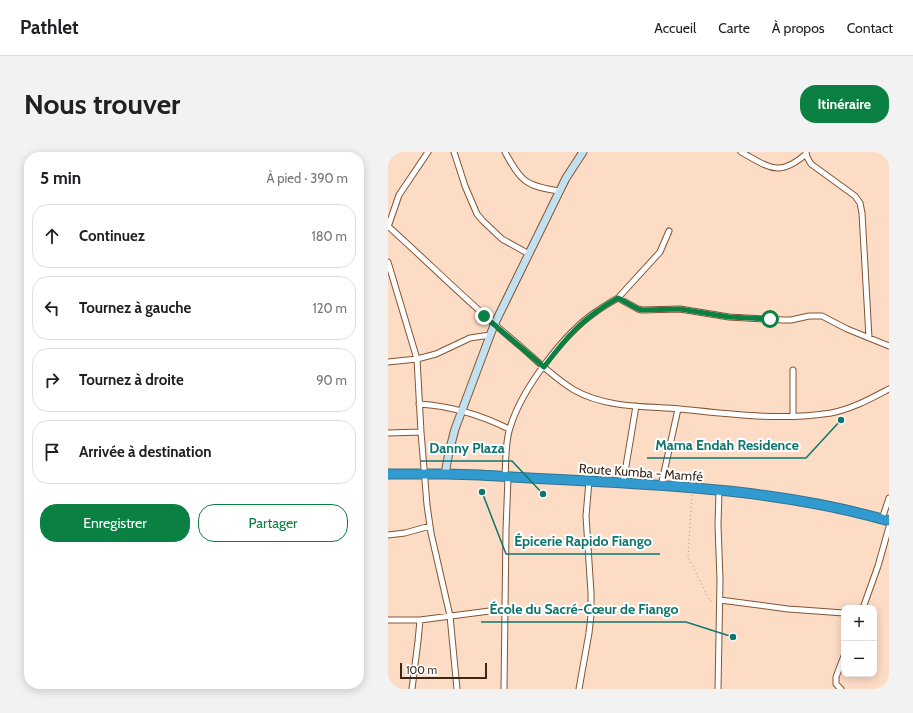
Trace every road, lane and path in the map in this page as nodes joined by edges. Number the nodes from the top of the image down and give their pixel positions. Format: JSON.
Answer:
{"nodes":[{"id":1,"x":428,"y":152,"type":"edge"},
{"id":2,"x":454,"y":152,"type":"edge"},
{"id":3,"x":505,"y":152,"type":"edge"},
{"id":4,"x":583,"y":152,"type":"edge"},
{"id":5,"x":742,"y":152,"type":"edge"},
{"id":6,"x":806,"y":153,"type":"edge"},
{"id":7,"x":559,"y":191,"type":"junction"},
{"id":8,"x":388,"y":227,"type":"edge"},
{"id":9,"x":669,"y":231,"type":"dead end"},
{"id":10,"x":529,"y":254,"type":"junction"},
{"id":11,"x":388,"y":262,"type":"edge"},
{"id":12,"x":618,"y":298,"type":"junction"},
{"id":13,"x":494,"y":325,"type":"junction"},
{"id":14,"x":490,"y":335,"type":"junction"},
{"id":15,"x":869,"y":338,"type":"junction"},
{"id":16,"x":889,"y":346,"type":"edge"},
{"id":17,"x":417,"y":359,"type":"junction"},
{"id":18,"x":388,"y":362,"type":"edge"},
{"id":19,"x":544,"y":367,"type":"junction"},
{"id":20,"x":793,"y":370,"type":"dead end"},
{"id":21,"x":889,"y":389,"type":"edge"},
{"id":22,"x":420,"y":404,"type":"junction"},
{"id":23,"x":636,"y":406,"type":"junction"},
{"id":24,"x":678,"y":409,"type":"junction"},
{"id":25,"x":461,"y":410,"type":"junction"},
{"id":26,"x":793,"y":416,"type":"junction"},
{"id":27,"x":509,"y":429,"type":"junction"},
{"id":28,"x":421,"y":432,"type":"junction"},
{"id":29,"x":388,"y":433,"type":"edge"},
{"id":30,"x":388,"y":474,"type":"edge"},
{"id":31,"x":424,"y":474,"type":"junction"},
{"id":32,"x":445,"y":474,"type":"junction"},
{"id":33,"x":507,"y":477,"type":"junction"},
{"id":34,"x":589,"y":482,"type":"junction"},
{"id":35,"x":623,"y":484,"type":"junction"},
{"id":36,"x":661,"y":486,"type":"junction"},
{"id":37,"x":692,"y":489,"type":"junction"},
{"id":38,"x":719,"y":491,"type":"junction"},
{"id":39,"x":889,"y":498,"type":"edge"},
{"id":40,"x":886,"y":520,"type":"edge"},
{"id":41,"x":430,"y":526,"type":"junction"},
{"id":42,"x":889,"y":527,"type":"edge"},
{"id":43,"x":388,"y":535,"type":"edge"},
{"id":44,"x":720,"y":600,"type":"junction"},
{"id":45,"x":864,"y":605,"type":"edge"},
{"id":46,"x":505,"y":609,"type":"junction"},
{"id":47,"x":841,"y":613,"type":"edge"},
{"id":48,"x":450,"y":616,"type":"junction"},
{"id":49,"x":388,"y":620,"type":"edge"},
{"id":50,"x":420,"y":620,"type":"junction"},
{"id":51,"x":841,"y":664,"type":"edge"},
{"id":52,"x":412,"y":689,"type":"edge"},
{"id":53,"x":457,"y":689,"type":"edge"},
{"id":54,"x":504,"y":689,"type":"edge"},
{"id":55,"x":578,"y":689,"type":"edge"},
{"id":56,"x":718,"y":689,"type":"edge"},
{"id":57,"x":841,"y":689,"type":"edge"}],
"edges":[{"from":1,"to":8,"type":"street"},
{"from":2,"to":10,"type":"street"},
{"from":3,"to":7,"type":"street"},
{"from":4,"to":7,"type":"main road"},
{"from":5,"to":6,"type":"street"},
{"from":6,"to":15,"type":"street"},
{"from":7,"to":10,"type":"main road"},
{"from":8,"to":13,"type":"street"},
{"from":9,"to":12,"type":"street"},
{"from":10,"to":13,"type":"main road"},
{"from":11,"to":17,"type":"street"},
{"from":12,"to":15,"type":"street"},
{"from":12,"to":19,"type":"street"},
{"from":13,"to":14,"type":"main road"},
{"from":13,"to":19,"type":"street"},
{"from":14,"to":17,"type":"street"},
{"from":14,"to":25,"type":"main road"},
{"from":15,"to":16,"type":"street"},
{"from":17,"to":18,"type":"street"},
{"from":17,"to":22,"type":"street"},
{"from":19,"to":23,"type":"street"},
{"from":19,"to":27,"type":"street"},
{"from":20,"to":26,"type":"street"},
{"from":21,"to":26,"type":"street"},
{"from":22,"to":25,"type":"street"},
{"from":22,"to":28,"type":"street"},
{"from":23,"to":24,"type":"street"},
{"from":23,"to":35,"type":"street"},
{"from":24,"to":26,"type":"street"},
{"from":24,"to":36,"type":"street"},
{"from":25,"to":27,"type":"street"},
{"from":25,"to":32,"type":"main road"},
{"from":27,"to":33,"type":"street"},
{"from":28,"to":29,"type":"street"},
{"from":28,"to":31,"type":"street"},
{"from":30,"to":31,"type":"highway","name":"Route Kumba - Mamfé"},
{"from":31,"to":32,"type":"highway","name":"Route Kumba - Mamfé"},
{"from":31,"to":41,"type":"street"},
{"from":32,"to":33,"type":"highway","name":"Route Kumba - Mamfé"},
{"from":33,"to":34,"type":"highway","name":"Route Kumba - Mamfé"},
{"from":33,"to":46,"type":"street"},
{"from":34,"to":35,"type":"highway","name":"Route Kumba - Mamfé"},
{"from":34,"to":55,"type":"street"},
{"from":35,"to":36,"type":"highway","name":"Route Kumba - Mamfé"},
{"from":36,"to":37,"type":"highway","name":"Route Kumba - Mamfé"},
{"from":37,"to":38,"type":"highway","name":"Route Kumba - Mamfé"},
{"from":37,"to":44,"type":"path"},
{"from":38,"to":40,"type":"highway","name":"Route Kumba - Mamfé"},
{"from":38,"to":44,"type":"street"},
{"from":39,"to":40,"type":"street"},
{"from":41,"to":43,"type":"street"},
{"from":41,"to":48,"type":"street"},
{"from":42,"to":45,"type":"street"},
{"from":44,"to":47,"type":"street"},
{"from":44,"to":56,"type":"street"},
{"from":46,"to":48,"type":"street"},
{"from":46,"to":54,"type":"street"},
{"from":48,"to":50,"type":"street"},
{"from":48,"to":53,"type":"street"},
{"from":49,"to":50,"type":"street"},
{"from":50,"to":52,"type":"street"},
{"from":51,"to":57,"type":"street"}]}
